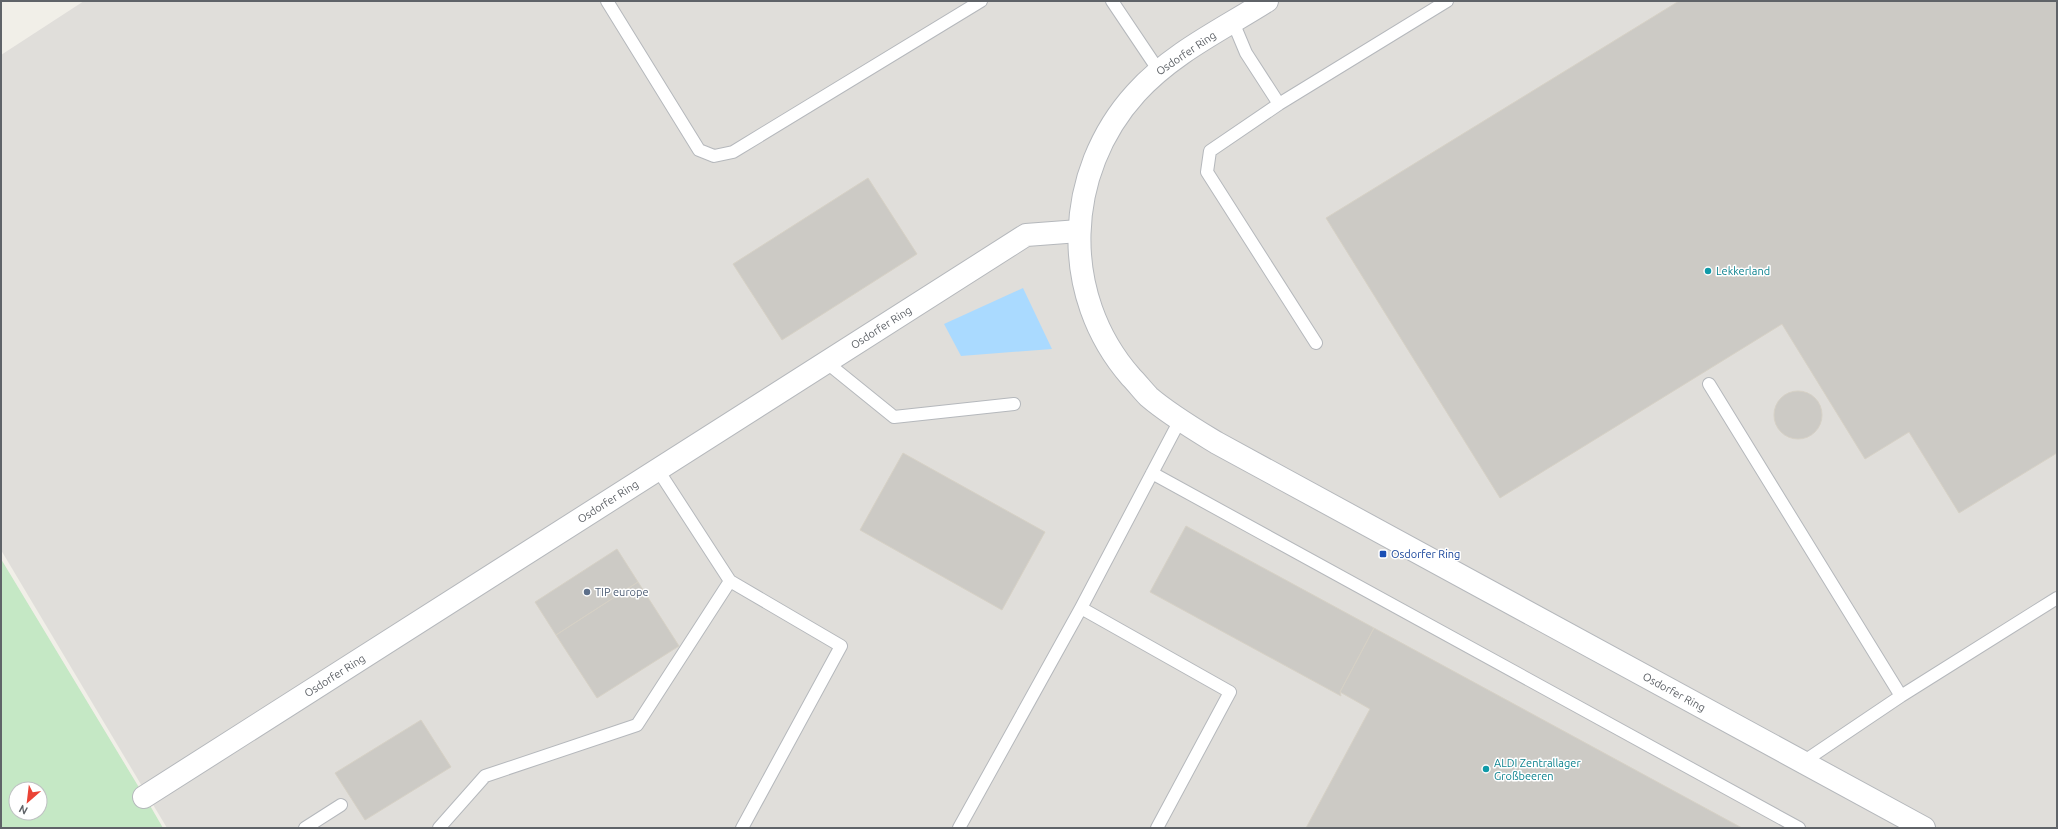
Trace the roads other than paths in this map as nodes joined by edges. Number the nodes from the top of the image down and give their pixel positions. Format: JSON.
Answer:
{"nodes":[{"id":1,"x":607,"y":1,"type":"edge"},
{"id":2,"x":981,"y":1,"type":"edge"},
{"id":3,"x":1112,"y":1,"type":"edge"},
{"id":4,"x":1267,"y":1,"type":"edge"},
{"id":5,"x":1447,"y":1,"type":"edge"},
{"id":6,"x":1233,"y":22,"type":"junction"},
{"id":7,"x":1159,"y":70,"type":"junction"},
{"id":8,"x":1279,"y":104,"type":"junction"},
{"id":9,"x":1079,"y":231,"type":"junction"},
{"id":10,"x":1316,"y":343,"type":"dead end"},
{"id":11,"x":826,"y":362,"type":"junction"},
{"id":12,"x":1708,"y":384,"type":"dead end"},
{"id":13,"x":1014,"y":404,"type":"dead end"},
{"id":14,"x":1180,"y":420,"type":"junction"},
{"id":15,"x":658,"y":470,"type":"junction"},
{"id":16,"x":1152,"y":473,"type":"junction"},
{"id":17,"x":730,"y":581,"type":"junction"},
{"id":18,"x":2057,"y":598,"type":"edge"},
{"id":19,"x":1081,"y":608,"type":"junction"},
{"id":20,"x":1901,"y":696,"type":"junction"},
{"id":21,"x":1803,"y":762,"type":"junction"},
{"id":22,"x":144,"y":797,"type":"dead end"},
{"id":23,"x":341,"y":805,"type":"dead end"},
{"id":24,"x":305,"y":828,"type":"edge"},
{"id":25,"x":439,"y":828,"type":"edge"},
{"id":26,"x":742,"y":828,"type":"edge"},
{"id":27,"x":960,"y":828,"type":"edge"},
{"id":28,"x":1157,"y":828,"type":"edge"},
{"id":29,"x":1799,"y":828,"type":"edge"},
{"id":30,"x":1924,"y":828,"type":"edge"}],
"edges":[{"from":1,"to":2,"type":"lane"},
{"from":3,"to":7,"type":"lane"},
{"from":4,"to":6,"type":"street","name":"Osdorfer Ring"},
{"from":5,"to":8,"type":"lane"},
{"from":6,"to":7,"type":"street","name":"Osdorfer Ring"},
{"from":6,"to":8,"type":"lane"},
{"from":7,"to":9,"type":"street","name":"Osdorfer Ring"},
{"from":8,"to":10,"type":"lane"},
{"from":9,"to":11,"type":"street","name":"Osdorfer Ring"},
{"from":9,"to":14,"type":"street","name":"Osdorfer Ring"},
{"from":11,"to":13,"type":"lane"},
{"from":11,"to":15,"type":"street","name":"Osdorfer Ring"},
{"from":12,"to":20,"type":"lane"},
{"from":14,"to":16,"type":"lane"},
{"from":14,"to":21,"type":"street","name":"Osdorfer Ring"},
{"from":15,"to":17,"type":"lane"},
{"from":15,"to":22,"type":"street","name":"Osdorfer Ring"},
{"from":16,"to":19,"type":"lane"},
{"from":16,"to":29,"type":"lane"},
{"from":17,"to":25,"type":"lane"},
{"from":17,"to":26,"type":"lane"},
{"from":18,"to":20,"type":"lane"},
{"from":19,"to":27,"type":"lane"},
{"from":19,"to":28,"type":"lane"},
{"from":20,"to":21,"type":"lane"},
{"from":21,"to":30,"type":"street","name":"Osdorfer Ring"},
{"from":23,"to":24,"type":"lane"}]}
